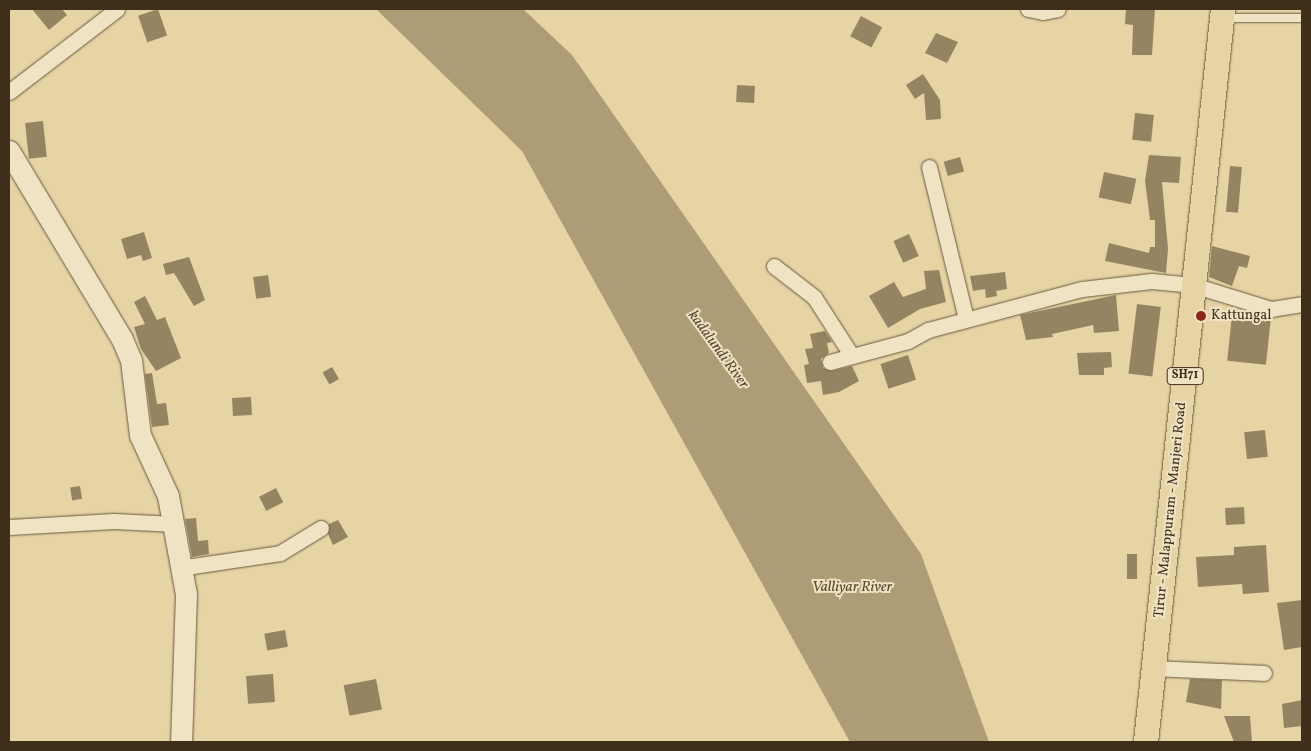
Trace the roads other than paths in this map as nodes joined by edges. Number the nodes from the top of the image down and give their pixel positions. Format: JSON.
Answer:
{"nodes":[{"id":1,"x":117,"y":9,"type":"edge"},
{"id":2,"x":1028,"y":9,"type":"edge"},
{"id":3,"x":1058,"y":9,"type":"edge"},
{"id":4,"x":1223,"y":14,"type":"edge"},
{"id":5,"x":1302,"y":18,"type":"edge"},
{"id":6,"x":9,"y":92,"type":"edge"},
{"id":7,"x":9,"y":151,"type":"edge"},
{"id":8,"x":929,"y":167,"type":"dead end"},
{"id":9,"x":774,"y":266,"type":"dead end"},
{"id":10,"x":1193,"y":285,"type":"junction"},
{"id":11,"x":1302,"y":304,"type":"edge"},
{"id":12,"x":966,"y":319,"type":"junction"},
{"id":13,"x":852,"y":356,"type":"junction"},
{"id":14,"x":830,"y":362,"type":"dead end"},
{"id":15,"x":175,"y":524,"type":"junction"},
{"id":16,"x":9,"y":527,"type":"edge"},
{"id":17,"x":321,"y":528,"type":"dead end"},
{"id":18,"x":179,"y":568,"type":"junction"},
{"id":19,"x":1154,"y":668,"type":"junction"},
{"id":20,"x":1264,"y":673,"type":"dead end"},
{"id":21,"x":181,"y":742,"type":"edge"},
{"id":22,"x":1146,"y":742,"type":"edge"}],
"edges":[{"from":1,"to":6,"type":"street"},
{"from":2,"to":3,"type":"street"},
{"from":4,"to":5,"type":"lane"},
{"from":4,"to":10,"type":"main road","name":"Tirur - Malappuram - Manjeri Road","number":"SH71"},
{"from":7,"to":15,"type":"main road"},
{"from":8,"to":12,"type":"street"},
{"from":9,"to":13,"type":"street"},
{"from":10,"to":11,"type":"street"},
{"from":10,"to":12,"type":"street"},
{"from":10,"to":19,"type":"main road","name":"Tirur - Malappuram - Manjeri Road","number":"SH71"},
{"from":12,"to":13,"type":"street"},
{"from":13,"to":14,"type":"street"},
{"from":15,"to":16,"type":"street"},
{"from":15,"to":18,"type":"main road"},
{"from":17,"to":18,"type":"street"},
{"from":18,"to":21,"type":"main road"},
{"from":19,"to":20,"type":"street"},
{"from":19,"to":22,"type":"main road","name":"Tirur - Malappuram - Manjeri Road","number":"SH71"}]}
